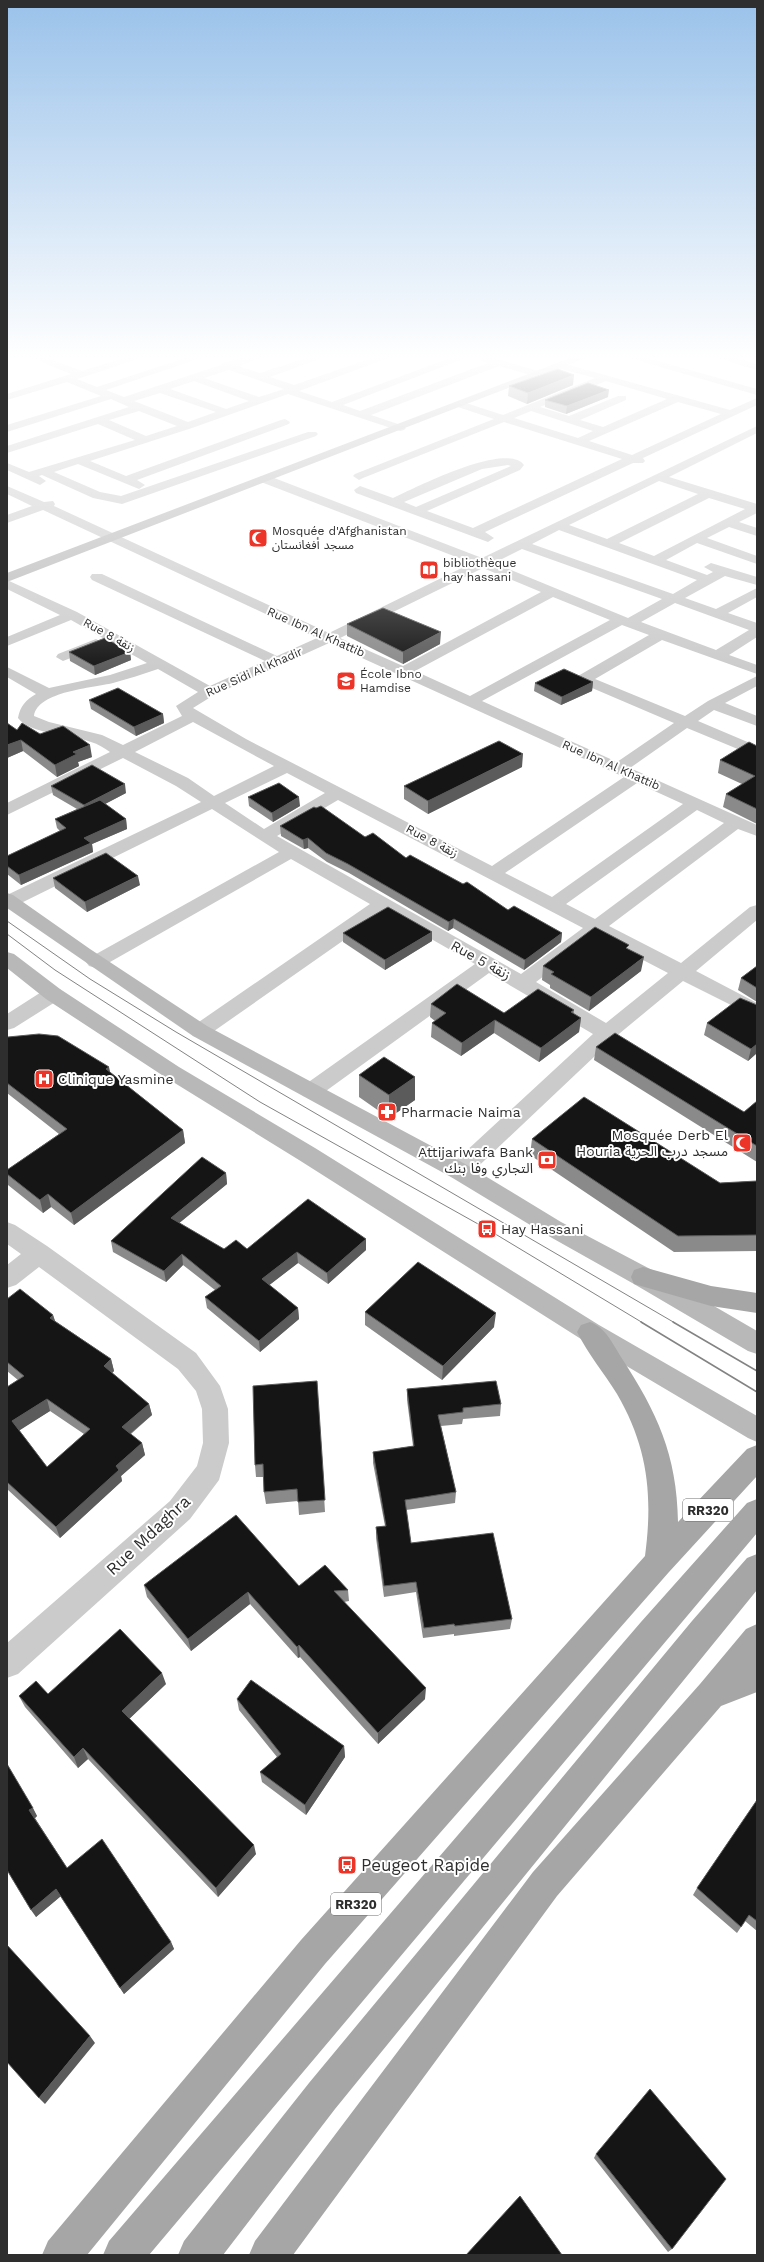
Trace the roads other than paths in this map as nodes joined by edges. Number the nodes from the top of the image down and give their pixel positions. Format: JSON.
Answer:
{"nodes":[{"id":1,"x":70,"y":463,"type":"edge"},
{"id":2,"x":84,"y":463,"type":"edge"},
{"id":3,"x":174,"y":463,"type":"edge"},
{"id":4,"x":228,"y":463,"type":"edge"},
{"id":5,"x":309,"y":463,"type":"edge"},
{"id":6,"x":393,"y":463,"type":"edge"},
{"id":7,"x":487,"y":463,"type":"edge"},
{"id":8,"x":514,"y":463,"type":"edge"},
{"id":9,"x":624,"y":463,"type":"edge"},
{"id":10,"x":640,"y":463,"type":"edge"},
{"id":11,"x":688,"y":463,"type":"edge"},
{"id":12,"x":7,"y":466,"type":"edge"},
{"id":13,"x":656,"y":470,"type":"junction"},
{"id":14,"x":42,"y":471,"type":"junction"},
{"id":15,"x":28,"y":476,"type":"junction"},
{"id":16,"x":359,"y":476,"type":"dead end"},
{"id":17,"x":265,"y":479,"type":"junction"},
{"id":18,"x":125,"y":480,"type":"junction"},
{"id":19,"x":84,"y":490,"type":"junction"},
{"id":20,"x":151,"y":490,"type":"junction"},
{"id":21,"x":360,"y":490,"type":"dead end"},
{"id":22,"x":8,"y":492,"type":"edge"},
{"id":23,"x":709,"y":494,"type":"junction"},
{"id":24,"x":66,"y":496,"type":"junction"},
{"id":25,"x":394,"y":502,"type":"junction"},
{"id":26,"x":757,"y":508,"type":"edge"},
{"id":27,"x":47,"y":509,"type":"junction"},
{"id":28,"x":417,"y":511,"type":"junction"},
{"id":29,"x":7,"y":519,"type":"edge"},
{"id":30,"x":728,"y":523,"type":"junction"},
{"id":31,"x":558,"y":526,"type":"junction"},
{"id":32,"x":7,"y":527,"type":"edge"},
{"id":33,"x":757,"y":532,"type":"edge"},
{"id":34,"x":473,"y":533,"type":"junction"},
{"id":35,"x":113,"y":537,"type":"junction"},
{"id":36,"x":697,"y":539,"type":"junction"},
{"id":37,"x":607,"y":544,"type":"junction"},
{"id":38,"x":516,"y":546,"type":"junction"},
{"id":39,"x":669,"y":553,"type":"junction"},
{"id":40,"x":633,"y":554,"type":"junction"},
{"id":41,"x":757,"y":560,"type":"edge"},
{"id":42,"x":653,"y":561,"type":"junction"},
{"id":43,"x":483,"y":563,"type":"junction"},
{"id":44,"x":724,"y":571,"type":"junction"},
{"id":45,"x":600,"y":573,"type":"junction"},
{"id":46,"x":97,"y":577,"type":"dead end"},
{"id":47,"x":7,"y":578,"type":"edge"},
{"id":48,"x":707,"y":579,"type":"junction"},
{"id":49,"x":757,"y":581,"type":"edge"},
{"id":50,"x":7,"y":584,"type":"edge"},
{"id":51,"x":551,"y":592,"type":"junction"},
{"id":52,"x":757,"y":592,"type":"edge"},
{"id":53,"x":673,"y":599,"type":"junction"},
{"id":54,"x":381,"y":613,"type":"junction"},
{"id":55,"x":718,"y":614,"type":"junction"},
{"id":56,"x":72,"y":615,"type":"junction"},
{"id":57,"x":396,"y":619,"type":"edge"},
{"id":58,"x":625,"y":621,"type":"junction"},
{"id":59,"x":757,"y":628,"type":"edge"},
{"id":60,"x":757,"y":631,"type":"edge"},
{"id":61,"x":662,"y":634,"type":"junction"},
{"id":62,"x":437,"y":636,"type":"edge"},
{"id":63,"x":112,"y":637,"type":"junction"},
{"id":64,"x":329,"y":638,"type":"junction"},
{"id":65,"x":7,"y":642,"type":"edge"},
{"id":66,"x":457,"y":644,"type":"junction"},
{"id":67,"x":718,"y":655,"type":"junction"},
{"id":68,"x":63,"y":657,"type":"dead end"},
{"id":69,"x":276,"y":661,"type":"junction"},
{"id":70,"x":160,"y":664,"type":"junction"},
{"id":71,"x":757,"y":670,"type":"edge"},
{"id":72,"x":7,"y":671,"type":"edge"},
{"id":73,"x":564,"y":671,"type":"junction"},
{"id":74,"x":405,"y":672,"type":"junction"},
{"id":75,"x":757,"y":680,"type":"edge"},
{"id":76,"x":209,"y":692,"type":"junction"},
{"id":77,"x":48,"y":694,"type":"junction"},
{"id":78,"x":470,"y":702,"type":"junction"},
{"id":79,"x":714,"y":704,"type":"junction"},
{"id":80,"x":189,"y":711,"type":"junction"},
{"id":81,"x":757,"y":721,"type":"edge"},
{"id":82,"x":685,"y":722,"type":"junction"},
{"id":83,"x":124,"y":752,"type":"junction"},
{"id":84,"x":757,"y":752,"type":"edge"},
{"id":85,"x":288,"y":766,"type":"junction"},
{"id":86,"x":618,"y":768,"type":"junction"},
{"id":87,"x":636,"y":776,"type":"junction"},
{"id":88,"x":339,"y":792,"type":"junction"},
{"id":89,"x":214,"y":803,"type":"junction"},
{"id":90,"x":696,"y":803,"type":"junction"},
{"id":91,"x":7,"y":810,"type":"edge"},
{"id":92,"x":737,"y":822,"type":"junction"},
{"id":93,"x":757,"y":831,"type":"edge"},
{"id":94,"x":264,"y":836,"type":"junction"},
{"id":95,"x":291,"y":852,"type":"junction"},
{"id":96,"x":494,"y":874,"type":"junction"},
{"id":97,"x":8,"y":900,"type":"edge"},
{"id":98,"x":383,"y":904,"type":"junction"},
{"id":99,"x":552,"y":905,"type":"junction"},
{"id":100,"x":755,"y":916,"type":"edge"},
{"id":101,"x":594,"y":927,"type":"junction"},
{"id":102,"x":7,"y":958,"type":"edge"},
{"id":103,"x":96,"y":962,"type":"junction"},
{"id":104,"x":488,"y":964,"type":"junction"},
{"id":105,"x":683,"y":972,"type":"junction"},
{"id":106,"x":522,"y":983,"type":"junction"},
{"id":107,"x":53,"y":994,"type":"junction"},
{"id":108,"x":757,"y":1011,"type":"edge"},
{"id":109,"x":7,"y":1023,"type":"edge"},
{"id":110,"x":200,"y":1031,"type":"junction"},
{"id":111,"x":607,"y":1033,"type":"junction"},
{"id":112,"x":311,"y":1091,"type":"junction"},
{"id":113,"x":459,"y":1171,"type":"junction"},
{"id":114,"x":7,"y":1231,"type":"edge"},
{"id":115,"x":39,"y":1253,"type":"junction"},
{"id":116,"x":643,"y":1276,"type":"junction"},
{"id":117,"x":7,"y":1278,"type":"edge"},
{"id":118,"x":757,"y":1303,"type":"edge"},
{"id":119,"x":590,"y":1332,"type":"junction"},
{"id":120,"x":757,"y":1344,"type":"edge"},
{"id":121,"x":757,"y":1430,"type":"edge"},
{"id":122,"x":757,"y":1457,"type":"edge"},
{"id":123,"x":757,"y":1512,"type":"edge"},
{"id":124,"x":659,"y":1562,"type":"junction"},
{"id":125,"x":757,"y":1568,"type":"edge"},
{"id":126,"x":757,"y":1639,"type":"edge"},
{"id":127,"x":7,"y":1663,"type":"edge"},
{"id":128,"x":757,"y":1677,"type":"edge"},
{"id":129,"x":711,"y":1695,"type":"junction"},
{"id":130,"x":62,"y":2255,"type":"edge"},
{"id":131,"x":123,"y":2255,"type":"edge"},
{"id":132,"x":198,"y":2255,"type":"edge"},
{"id":133,"x":269,"y":2255,"type":"edge"}],
"edges":[{"from":1,"to":14,"type":"street"},
{"from":2,"to":18,"type":"street"},
{"from":3,"to":18,"type":"street"},
{"from":4,"to":20,"type":"street"},
{"from":5,"to":17,"type":"main road"},
{"from":6,"to":16,"type":"street"},
{"from":7,"to":25,"type":"street"},
{"from":8,"to":28,"type":"street"},
{"from":9,"to":34,"type":"street"},
{"from":10,"to":13,"type":"street"},
{"from":11,"to":13,"type":"street","name":"Rue Sidi Al Khadir"},
{"from":12,"to":15,"type":"street"},
{"from":13,"to":23,"type":"street"},
{"from":13,"to":31,"type":"street","name":"Rue Sidi Al Khadir"},
{"from":14,"to":15,"type":"street"},
{"from":14,"to":19,"type":"street"},
{"from":15,"to":24,"type":"street"},
{"from":17,"to":35,"type":"main road"},
{"from":17,"to":43,"type":"street"},
{"from":18,"to":20,"type":"street"},
{"from":19,"to":20,"type":"street"},
{"from":19,"to":24,"type":"street"},
{"from":21,"to":25,"type":"street"},
{"from":22,"to":27,"type":"street","name":"Rue Ibn Al Khattib"},
{"from":23,"to":26,"type":"street"},
{"from":23,"to":37,"type":"street"},
{"from":24,"to":27,"type":"street"},
{"from":25,"to":28,"type":"street"},
{"from":26,"to":30,"type":"street"},
{"from":27,"to":29,"type":"street"},
{"from":27,"to":32,"type":"street"},
{"from":27,"to":35,"type":"street","name":"Rue Ibn Al Khattib"},
{"from":28,"to":34,"type":"street"},
{"from":30,"to":33,"type":"street"},
{"from":30,"to":36,"type":"street"},
{"from":31,"to":37,"type":"street"},
{"from":31,"to":38,"type":"street","name":"Rue Sidi Al Khadir"},
{"from":34,"to":38,"type":"street"},
{"from":35,"to":47,"type":"main road"},
{"from":35,"to":64,"type":"street","name":"Rue Ibn Al Khattib"},
{"from":36,"to":39,"type":"street"},
{"from":36,"to":41,"type":"street"},
{"from":37,"to":40,"type":"street"},
{"from":38,"to":43,"type":"street","name":"Rue Sidi Al Khadir"},
{"from":38,"to":45,"type":"street"},
{"from":39,"to":42,"type":"street"},
{"from":39,"to":44,"type":"street"},
{"from":40,"to":42,"type":"street"},
{"from":40,"to":45,"type":"street"},
{"from":42,"to":48,"type":"street"},
{"from":43,"to":51,"type":"street"},
{"from":43,"to":54,"type":"street","name":"Rue Sidi Al Khadir"},
{"from":44,"to":48,"type":"street"},
{"from":44,"to":49,"type":"street"},
{"from":45,"to":53,"type":"street"},
{"from":46,"to":69,"type":"street"},
{"from":48,"to":53,"type":"street"},
{"from":50,"to":56,"type":"street","name":"Rue 8 زنقة"},
{"from":51,"to":58,"type":"street"},
{"from":51,"to":66,"type":"street"},
{"from":52,"to":55,"type":"street"},
{"from":53,"to":55,"type":"street"},
{"from":53,"to":58,"type":"street"},
{"from":54,"to":57,"type":"street"},
{"from":54,"to":64,"type":"street","name":"Rue Sidi Al Khadir"},
{"from":55,"to":59,"type":"street"},
{"from":56,"to":63,"type":"street","name":"Rue 8 زنقة"},
{"from":56,"to":65,"type":"street"},
{"from":58,"to":61,"type":"street"},
{"from":58,"to":73,"type":"street"},
{"from":60,"to":67,"type":"street"},
{"from":61,"to":67,"type":"street"},
{"from":61,"to":73,"type":"street"},
{"from":62,"to":66,"type":"street"},
{"from":63,"to":68,"type":"street"},
{"from":63,"to":70,"type":"street","name":"Rue 8 زنقة"},
{"from":64,"to":69,"type":"street","name":"Rue Sidi Al Khadir"},
{"from":64,"to":74,"type":"street","name":"Rue Ibn Al Khattib"},
{"from":66,"to":74,"type":"street"},
{"from":67,"to":71,"type":"street"},
{"from":69,"to":76,"type":"street","name":"Rue Sidi Al Khadir"},
{"from":70,"to":76,"type":"street","name":"Rue 8 زنقة"},
{"from":70,"to":77,"type":"street"},
{"from":72,"to":77,"type":"street"},
{"from":73,"to":78,"type":"street"},
{"from":73,"to":82,"type":"street"},
{"from":74,"to":78,"type":"street","name":"Rue Ibn Al Khattib"},
{"from":75,"to":79,"type":"street"},
{"from":76,"to":80,"type":"street","name":"Rue Sidi Al Khadir"},
{"from":77,"to":83,"type":"street","name":"Rue 5 زنقة"},
{"from":78,"to":86,"type":"street","name":"Rue Ibn Al Khattib"},
{"from":79,"to":81,"type":"street"},
{"from":79,"to":82,"type":"street"},
{"from":80,"to":83,"type":"street","name":"Rue Sidi Al Khadir"},
{"from":80,"to":85,"type":"street","name":"Rue 8 زنقة"},
{"from":82,"to":84,"type":"street"},
{"from":82,"to":86,"type":"street"},
{"from":83,"to":89,"type":"street","name":"Rue 5 زنقة"},
{"from":83,"to":91,"type":"street","name":"Rue Sidi Al Khadir"},
{"from":85,"to":88,"type":"street","name":"Rue 8 زنقة"},
{"from":85,"to":89,"type":"street"},
{"from":86,"to":87,"type":"street","name":"Rue Ibn Al Khattib"},
{"from":87,"to":90,"type":"street","name":"Rue Ibn Al Khattib"},
{"from":87,"to":96,"type":"street"},
{"from":88,"to":94,"type":"street"},
{"from":88,"to":96,"type":"street","name":"Rue 8 زنقة"},
{"from":89,"to":94,"type":"street","name":"Rue 5 زنقة"},
{"from":89,"to":97,"type":"street"},
{"from":90,"to":92,"type":"street","name":"Rue Ibn Al Khattib"},
{"from":90,"to":99,"type":"street"},
{"from":92,"to":93,"type":"street","name":"Rue Ibn Al Khattib"},
{"from":92,"to":101,"type":"street","name":"Rue 5 زنقة"},
{"from":94,"to":95,"type":"street","name":"Rue 5 زنقة"},
{"from":95,"to":98,"type":"street","name":"Rue 5 زنقة"},
{"from":95,"to":103,"type":"street"},
{"from":96,"to":99,"type":"street","name":"Rue 8 زنقة"},
{"from":97,"to":103,"type":"main road"},
{"from":98,"to":104,"type":"street","name":"Rue 5 زنقة"},
{"from":98,"to":110,"type":"street"},
{"from":99,"to":101,"type":"street","name":"Rue 8 زنقة"},
{"from":100,"to":105,"type":"street"},
{"from":101,"to":105,"type":"street","name":"Rue 8 زنقة"},
{"from":101,"to":106,"type":"street","name":"Rue 5 زنقة"},
{"from":102,"to":107,"type":"main road"},
{"from":103,"to":110,"type":"main road"},
{"from":104,"to":106,"type":"street","name":"Rue 5 زنقة"},
{"from":104,"to":112,"type":"street"},
{"from":105,"to":108,"type":"street","name":"Rue 8 زنقة"},
{"from":105,"to":111,"type":"street"},
{"from":106,"to":111,"type":"street"},
{"from":107,"to":109,"type":"street"},
{"from":107,"to":119,"type":"main road"},
{"from":110,"to":112,"type":"main road"},
{"from":111,"to":113,"type":"street"},
{"from":112,"to":113,"type":"main road"},
{"from":113,"to":116,"type":"main road"},
{"from":114,"to":115,"type":"street","name":"Rue Mdaghra"},
{"from":115,"to":117,"type":"street"},
{"from":115,"to":127,"type":"street","name":"Rue Mdaghra"},
{"from":116,"to":118,"type":"main road"},
{"from":116,"to":120,"type":"main road"},
{"from":119,"to":121,"type":"main road"},
{"from":119,"to":124,"type":"main road"},
{"from":122,"to":124,"type":"main road","number":"RR320"},
{"from":123,"to":131,"type":"main road","number":"RR320"},
{"from":124,"to":130,"type":"main road","number":"RR320"},
{"from":125,"to":132,"type":"main road"},
{"from":126,"to":129,"type":"main road"},
{"from":128,"to":129,"type":"main road"},
{"from":129,"to":133,"type":"main road"}]}
